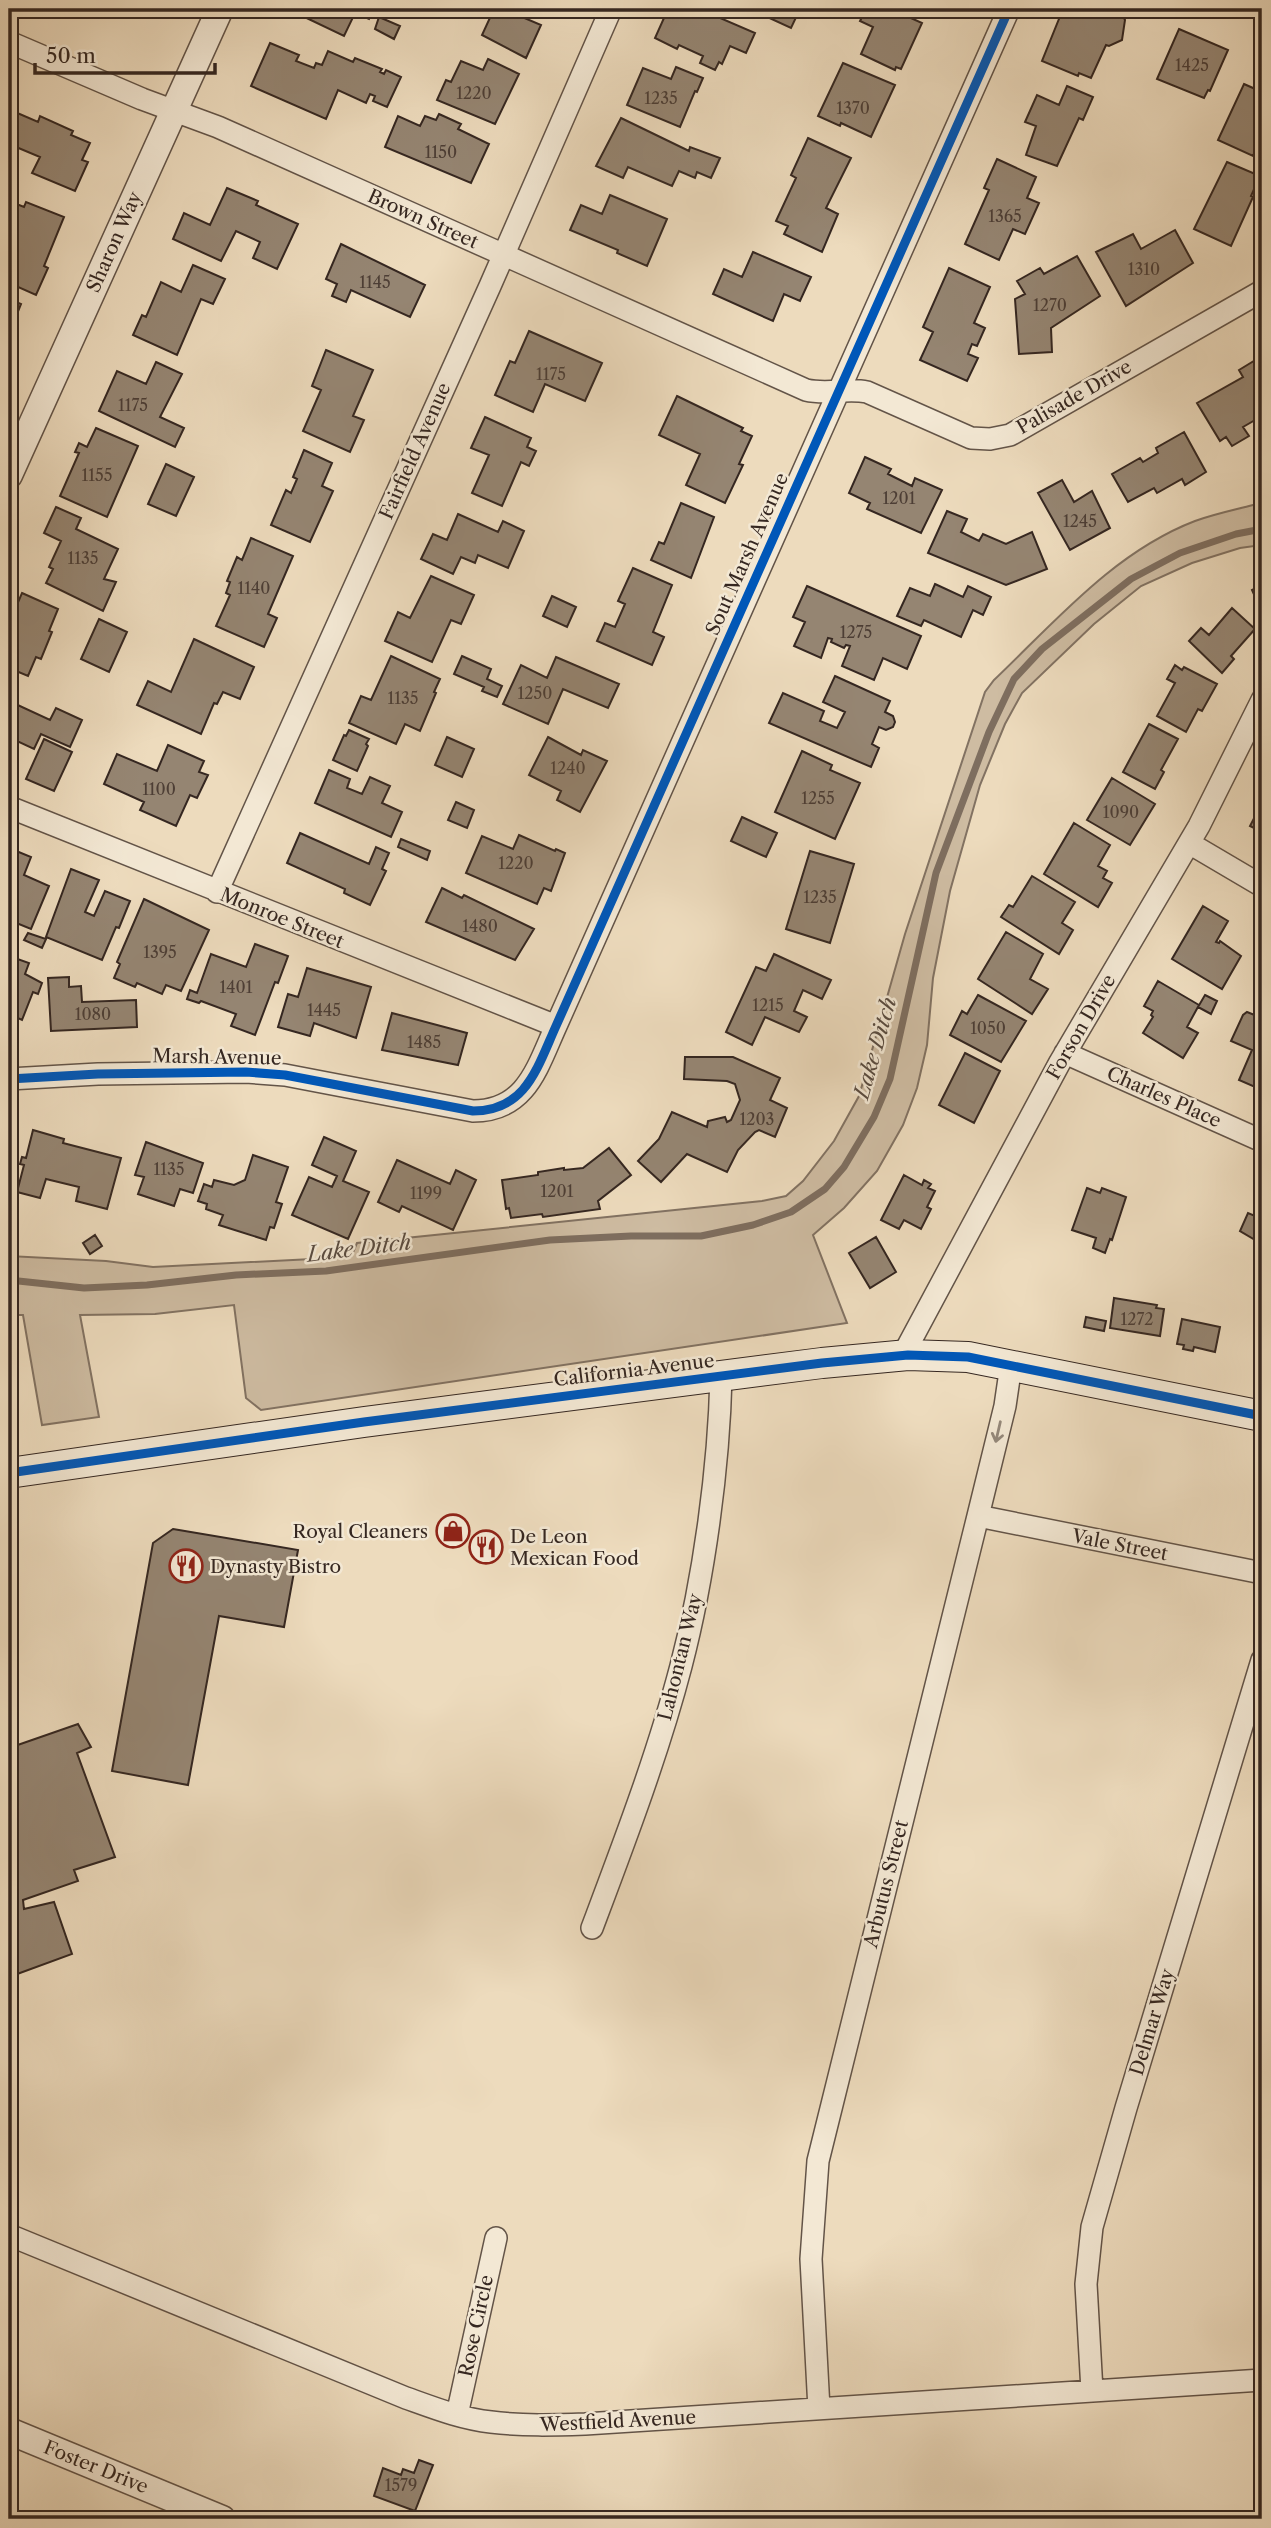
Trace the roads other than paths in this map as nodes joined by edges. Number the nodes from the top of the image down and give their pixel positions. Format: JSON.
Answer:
{"nodes":[{"id":1,"x":220,"y":9,"type":"edge"},
{"id":2,"x":611,"y":9,"type":"edge"},
{"id":3,"x":1009,"y":9,"type":"edge"},
{"id":4,"x":9,"y":42,"type":"edge"},
{"id":5,"x":174,"y":110,"type":"junction"},
{"id":6,"x":502,"y":254,"type":"junction"},
{"id":7,"x":1262,"y":291,"type":"edge"},
{"id":8,"x":837,"y":392,"type":"junction"},
{"id":9,"x":9,"y":475,"type":"edge"},
{"id":10,"x":1262,"y":700,"type":"edge"},
{"id":11,"x":9,"y":807,"type":"edge"},
{"id":12,"x":1189,"y":843,"type":"junction"},
{"id":13,"x":1262,"y":886,"type":"edge"},
{"id":14,"x":217,"y":892,"type":"junction"},
{"id":15,"x":556,"y":1026,"type":"junction"},
{"id":16,"x":1065,"y":1053,"type":"junction"},
{"id":17,"x":9,"y":1079,"type":"edge"},
{"id":18,"x":505,"y":1106,"type":"joint"},
{"id":19,"x":1262,"y":1141,"type":"edge"},
{"id":20,"x":903,"y":1355,"type":"junction"},
{"id":21,"x":1011,"y":1365,"type":"junction"},
{"id":22,"x":721,"y":1376,"type":"junction"},
{"id":23,"x":1262,"y":1416,"type":"edge"},
{"id":24,"x":9,"y":1473,"type":"edge"},
{"id":25,"x":978,"y":1516,"type":"junction"},
{"id":26,"x":1262,"y":1573,"type":"edge"},
{"id":27,"x":1262,"y":1660,"type":"edge"},
{"id":28,"x":592,"y":1928,"type":"dead end"},
{"id":29,"x":9,"y":2235,"type":"edge"},
{"id":30,"x":496,"y":2238,"type":"dead end"},
{"id":31,"x":1262,"y":2380,"type":"edge"},
{"id":32,"x":1092,"y":2391,"type":"junction"},
{"id":33,"x":819,"y":2409,"type":"junction"},
{"id":34,"x":457,"y":2415,"type":"junction"},
{"id":35,"x":9,"y":2431,"type":"edge"},
{"id":36,"x":222,"y":2519,"type":"edge"}],
"edges":[{"from":1,"to":5,"type":"street","name":"Sharon Way"},
{"from":2,"to":6,"type":"street","name":"Fairfield Avenue"},
{"from":3,"to":8,"type":"street","name":"Sout Marsh Avenue"},
{"from":4,"to":5,"type":"street","name":"Brown Street"},
{"from":5,"to":6,"type":"street","name":"Brown Street"},
{"from":5,"to":9,"type":"street","name":"Sharon Way"},
{"from":6,"to":8,"type":"street","name":"Brown Street"},
{"from":6,"to":14,"type":"street","name":"Fairfield Avenue"},
{"from":7,"to":8,"type":"street","name":"Palisade Drive"},
{"from":8,"to":15,"type":"street","name":"Sout Marsh Avenue"},
{"from":10,"to":12,"type":"street","name":"Forson Drive"},
{"from":11,"to":14,"type":"street","name":"Monroe Street"},
{"from":12,"to":13,"type":"street"},
{"from":12,"to":16,"type":"street","name":"Forson Drive"},
{"from":14,"to":15,"type":"street","name":"Monroe Street"},
{"from":15,"to":18,"type":"street","name":"Sout Marsh Avenue"},
{"from":16,"to":19,"type":"street","name":"Charles Place"},
{"from":16,"to":20,"type":"street","name":"Forson Drive"},
{"from":17,"to":18,"type":"street","name":"Marsh Avenue"},
{"from":20,"to":21,"type":"main road","name":"California Avenue"},
{"from":20,"to":22,"type":"main road","name":"California Avenue"},
{"from":21,"to":23,"type":"main road","name":"California Avenue"},
{"from":21,"to":25,"type":"street","name":"Arbutus Street","one_way":true},
{"from":22,"to":24,"type":"main road","name":"California Avenue"},
{"from":22,"to":28,"type":"street","name":"Lahontan Way"},
{"from":25,"to":26,"type":"street","name":"Vale Street"},
{"from":25,"to":33,"type":"street","name":"Arbutus Street"},
{"from":27,"to":32,"type":"street","name":"Delmar Way"},
{"from":29,"to":34,"type":"street","name":"Westfield Avenue"},
{"from":30,"to":34,"type":"street","name":"Rose Circle"},
{"from":31,"to":32,"type":"street","name":"Westfield Avenue"},
{"from":32,"to":33,"type":"street","name":"Westfield Avenue"},
{"from":33,"to":34,"type":"street","name":"Westfield Avenue"},
{"from":35,"to":36,"type":"street","name":"Foster Drive"}]}
